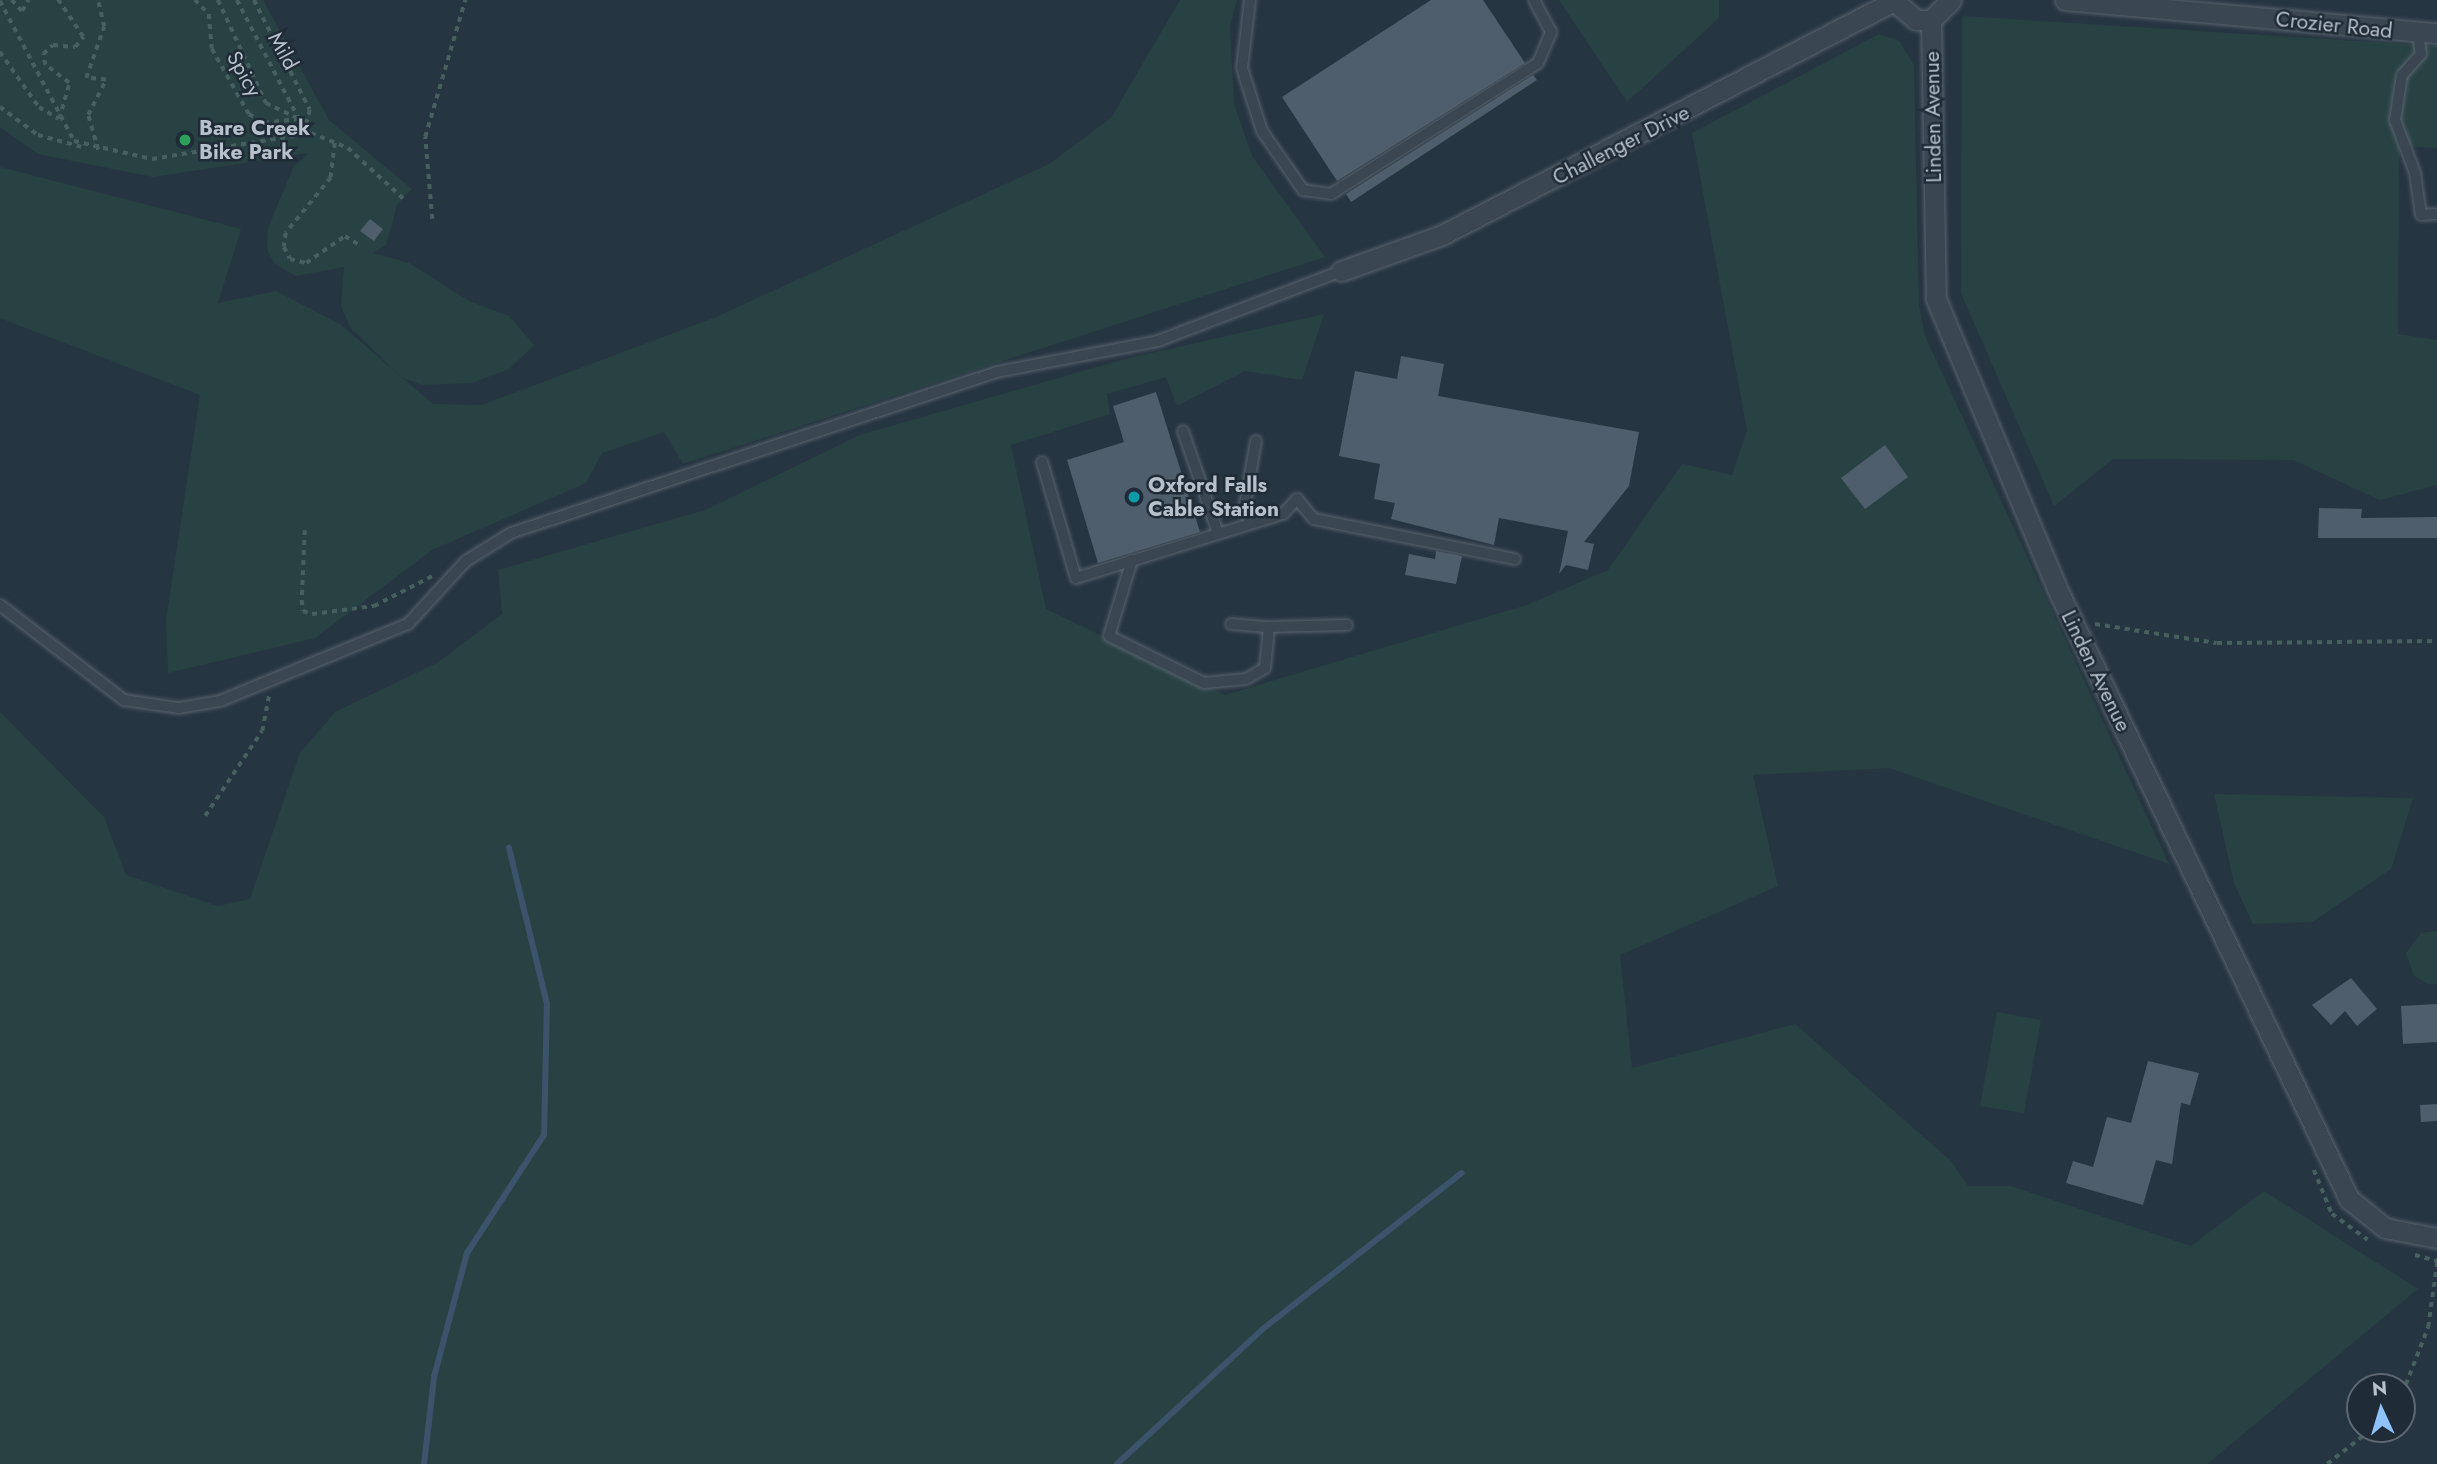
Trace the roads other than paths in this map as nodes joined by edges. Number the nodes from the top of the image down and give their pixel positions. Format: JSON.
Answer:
{"nodes":[{"id":1,"x":1250,"y":0,"type":"edge"},
{"id":2,"x":1534,"y":0,"type":"edge"},
{"id":3,"x":1951,"y":0,"type":"edge"},
{"id":4,"x":2065,"y":0,"type":"edge"},
{"id":5,"x":1894,"y":1,"type":"edge"},
{"id":6,"x":1931,"y":20,"type":"junction"},
{"id":7,"x":2427,"y":33,"type":"edge"},
{"id":8,"x":2437,"y":214,"type":"edge"},
{"id":9,"x":1341,"y":271,"type":"joint"},
{"id":10,"x":1182,"y":431,"type":"dead end"},
{"id":11,"x":1256,"y":441,"type":"dead end"},
{"id":12,"x":1042,"y":463,"type":"dead end"},
{"id":13,"x":1250,"y":523,"type":"junction"},
{"id":14,"x":1218,"y":533,"type":"junction"},
{"id":15,"x":1515,"y":559,"type":"dead end"},
{"id":16,"x":1132,"y":560,"type":"junction"},
{"id":17,"x":0,"y":605,"type":"edge"},
{"id":18,"x":1231,"y":624,"type":"dead end"},
{"id":19,"x":1347,"y":625,"type":"dead end"},
{"id":20,"x":1269,"y":627,"type":"junction"},
{"id":21,"x":2437,"y":1238,"type":"edge"}],
"edges":[{"from":1,"to":2,"type":"lane"},
{"from":3,"to":6,"type":"street"},
{"from":4,"to":7,"type":"street","name":"Crozier Road"},
{"from":5,"to":6,"type":"street"},
{"from":5,"to":9,"type":"street","name":"Challenger Drive"},
{"from":6,"to":21,"type":"street","name":"Linden Avenue"},
{"from":7,"to":8,"type":"lane"},
{"from":9,"to":17,"type":"lane"},
{"from":10,"to":14,"type":"lane"},
{"from":11,"to":13,"type":"lane"},
{"from":12,"to":16,"type":"lane"},
{"from":13,"to":14,"type":"lane"},
{"from":13,"to":15,"type":"lane"},
{"from":14,"to":16,"type":"lane"},
{"from":16,"to":20,"type":"lane"},
{"from":18,"to":20,"type":"lane"},
{"from":19,"to":20,"type":"lane"}]}
